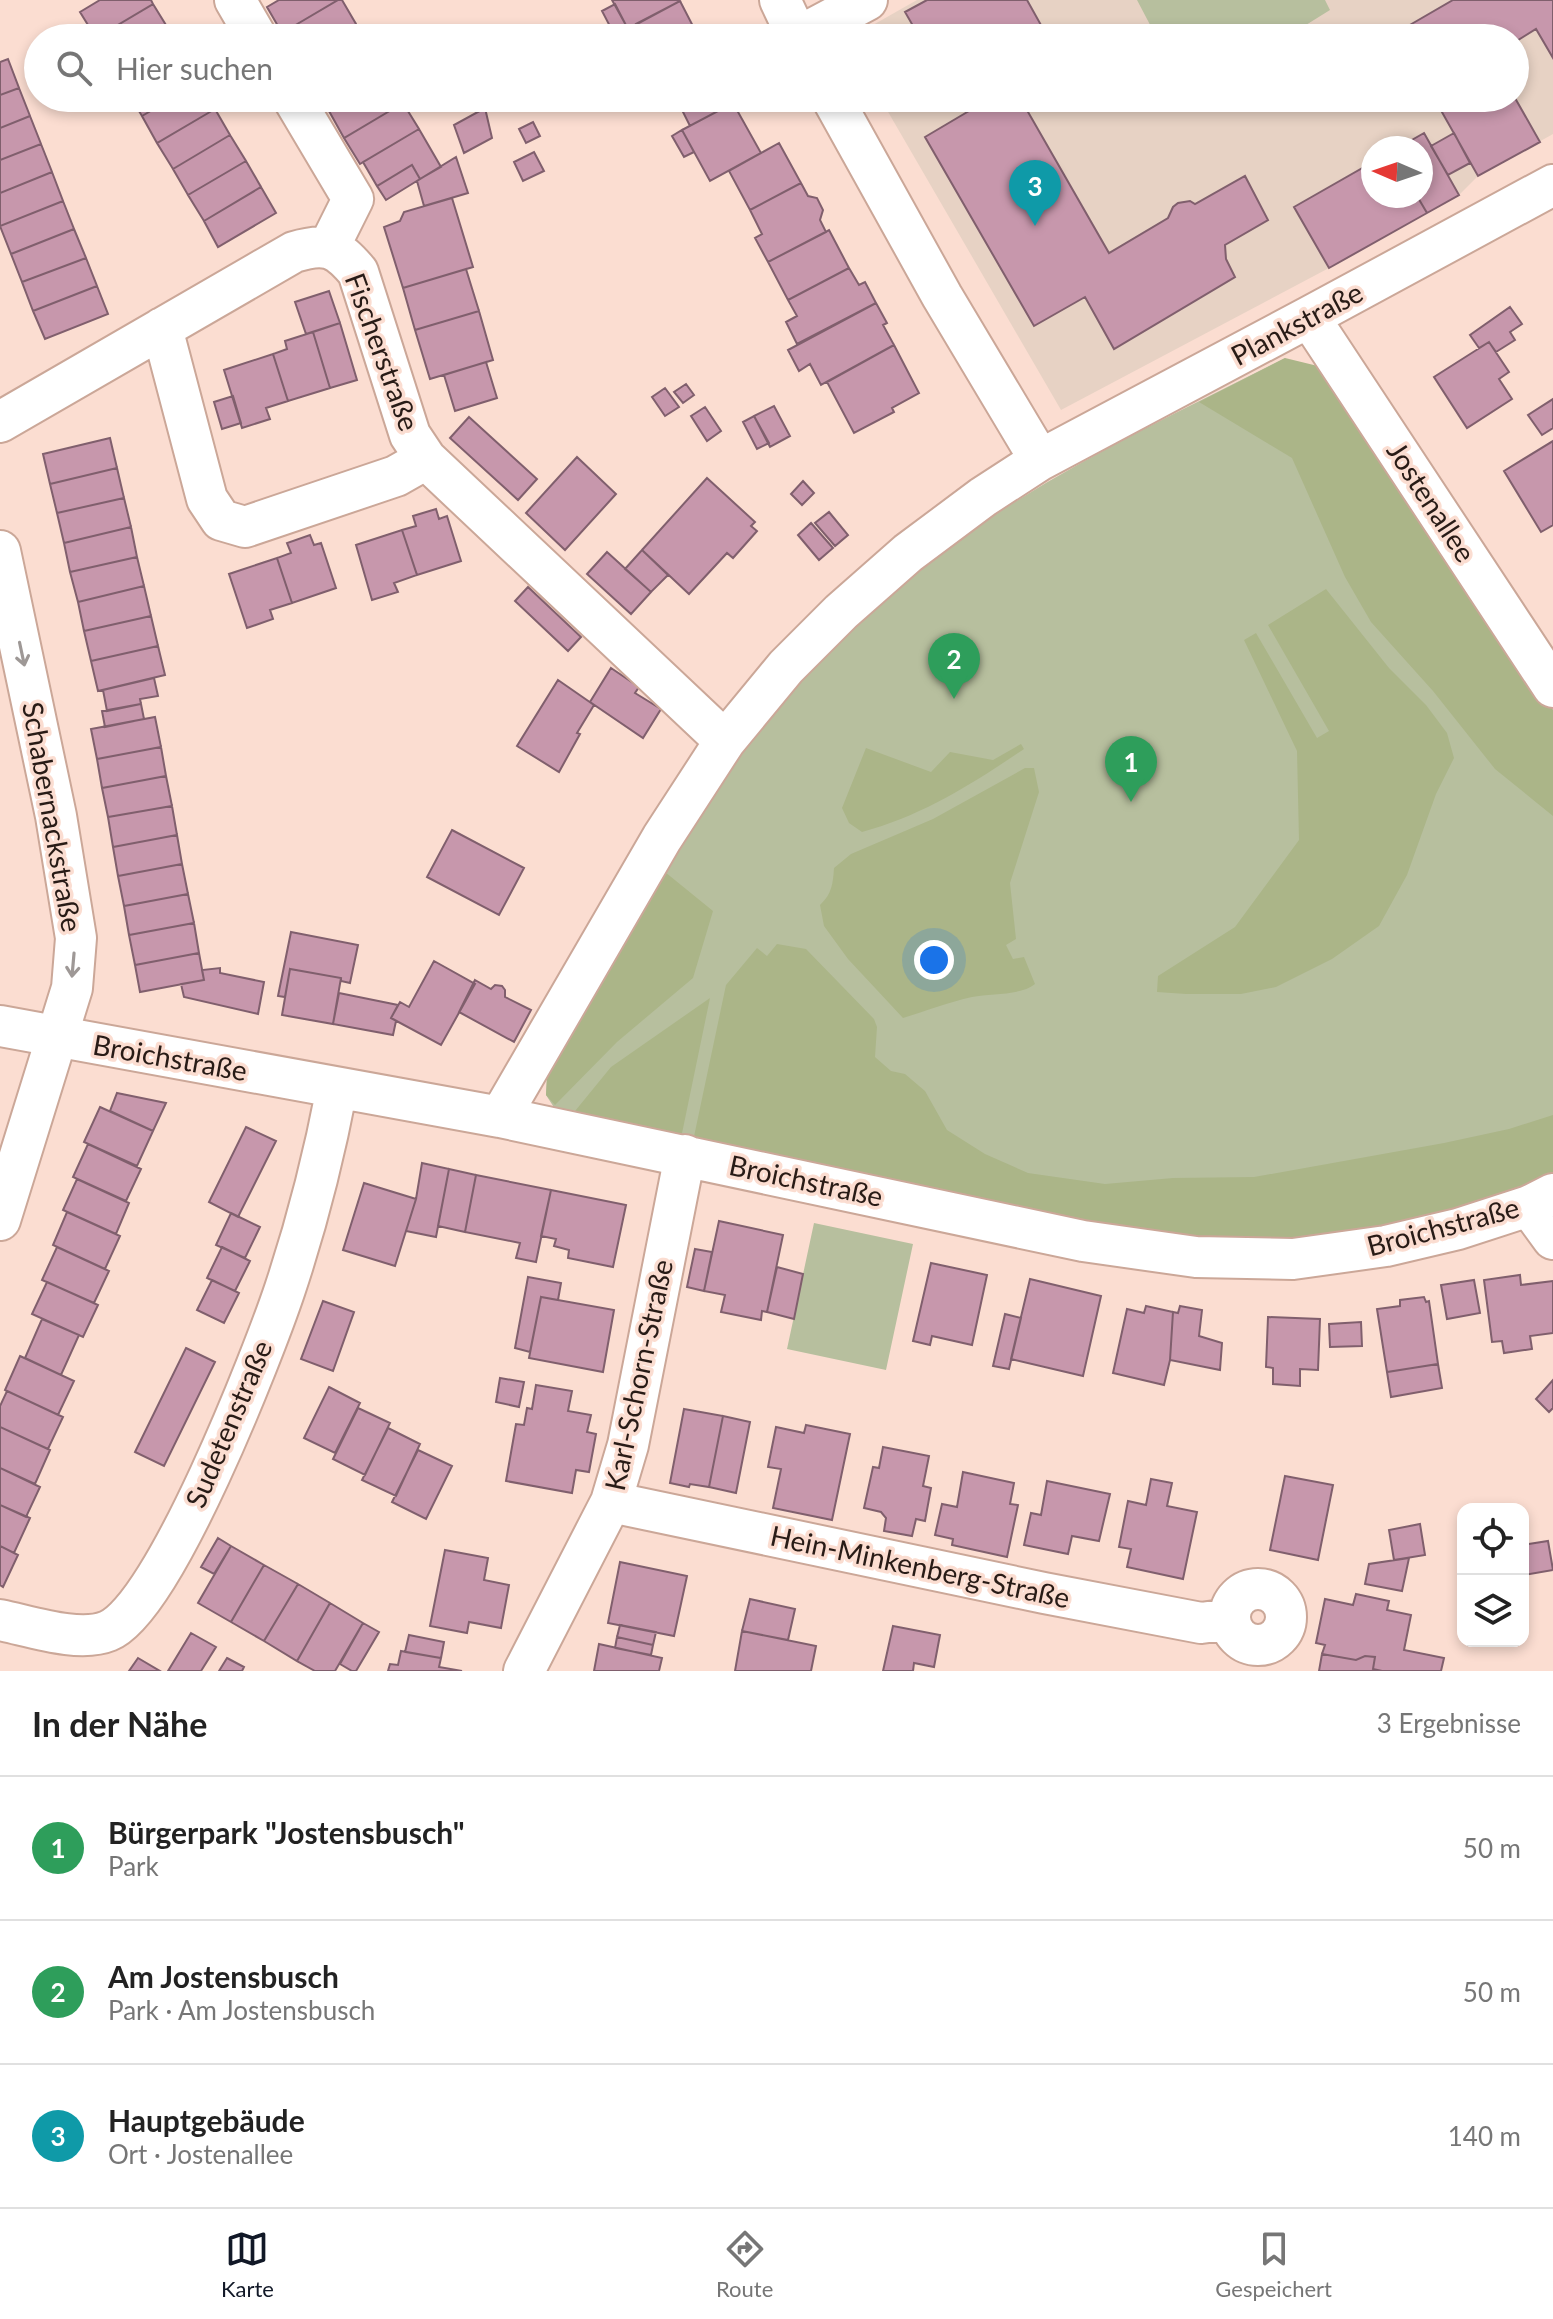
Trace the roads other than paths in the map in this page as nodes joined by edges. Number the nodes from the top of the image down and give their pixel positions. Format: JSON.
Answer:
{"nodes":[{"id":1,"x":235,"y":0,"type":"edge"},
{"id":2,"x":780,"y":0,"type":"edge"},
{"id":3,"x":867,"y":0,"type":"edge"},
{"id":4,"x":249,"y":24,"type":"edge"},
{"id":5,"x":791,"y":24,"type":"edge"},
{"id":6,"x":823,"y":24,"type":"edge"},
{"id":7,"x":301,"y":112,"type":"edge"},
{"id":8,"x":840,"y":112,"type":"edge"},
{"id":9,"x":1553,"y":185,"type":"edge"},
{"id":10,"x":329,"y":247,"type":"junction"},
{"id":11,"x":1309,"y":317,"type":"junction"},
{"id":12,"x":162,"y":328,"type":"junction"},
{"id":13,"x":0,"y":422,"type":"edge"},
{"id":14,"x":426,"y":459,"type":"junction"},
{"id":15,"x":1040,"y":460,"type":"junction"},
{"id":16,"x":0,"y":551,"type":"edge"},
{"id":17,"x":1553,"y":687,"type":"edge"},
{"id":18,"x":725,"y":741,"type":"junction"},
{"id":19,"x":0,"y":1026,"type":"edge"},
{"id":20,"x":57,"y":1037,"type":"junction"},
{"id":21,"x":337,"y":1088,"type":"junction"},
{"id":22,"x":500,"y":1117,"type":"junction"},
{"id":23,"x":685,"y":1155,"type":"junction"},
{"id":24,"x":1541,"y":1200,"type":"edge"},
{"id":25,"x":0,"y":1220,"type":"edge"},
{"id":26,"x":1553,"y":1239,"type":"edge"},
{"id":27,"x":611,"y":1502,"type":"junction"},
{"id":28,"x":1230,"y":1619,"type":"dead end"},
{"id":29,"x":0,"y":1620,"type":"edge"},
{"id":30,"x":524,"y":1671,"type":"edge"}],
"edges":[{"from":1,"to":4,"type":"street"},
{"from":2,"to":5,"type":"street"},
{"from":3,"to":6,"type":"street"},
{"from":7,"to":10,"type":"street"},
{"from":8,"to":15,"type":"street"},
{"from":9,"to":11,"type":"street","name":"Plankstraße"},
{"from":10,"to":12,"type":"street","name":"Fischerstraße"},
{"from":10,"to":14,"type":"street","name":"Fischerstraße"},
{"from":11,"to":15,"type":"street","name":"Plankstraße"},
{"from":11,"to":17,"type":"street","name":"Jostenallee"},
{"from":12,"to":13,"type":"street","name":"Fischerstraße"},
{"from":12,"to":14,"type":"street","name":"Fischerstraße"},
{"from":14,"to":18,"type":"street","name":"Fischerstraße"},
{"from":15,"to":18,"type":"street","name":"Plankstraße"},
{"from":16,"to":20,"type":"street","name":"Schabernackstraße","one_way":true},
{"from":18,"to":22,"type":"street","name":"Plankstraße"},
{"from":19,"to":20,"type":"street","name":"Broichstraße"},
{"from":20,"to":21,"type":"street","name":"Broichstraße"},
{"from":20,"to":25,"type":"street","name":"Schabernackstraße"},
{"from":21,"to":22,"type":"street","name":"Broichstraße"},
{"from":21,"to":29,"type":"street","name":"Sudetenstraße"},
{"from":22,"to":23,"type":"street","name":"Broichstraße"},
{"from":23,"to":24,"type":"street","name":"Broichstraße"},
{"from":23,"to":27,"type":"street","name":"Karl-Schorn-Straße"},
{"from":24,"to":26,"type":"street"},
{"from":27,"to":28,"type":"street","name":"Hein-Minkenberg-Straße"},
{"from":27,"to":30,"type":"street","name":"Karl-Schorn-Straße"}]}
